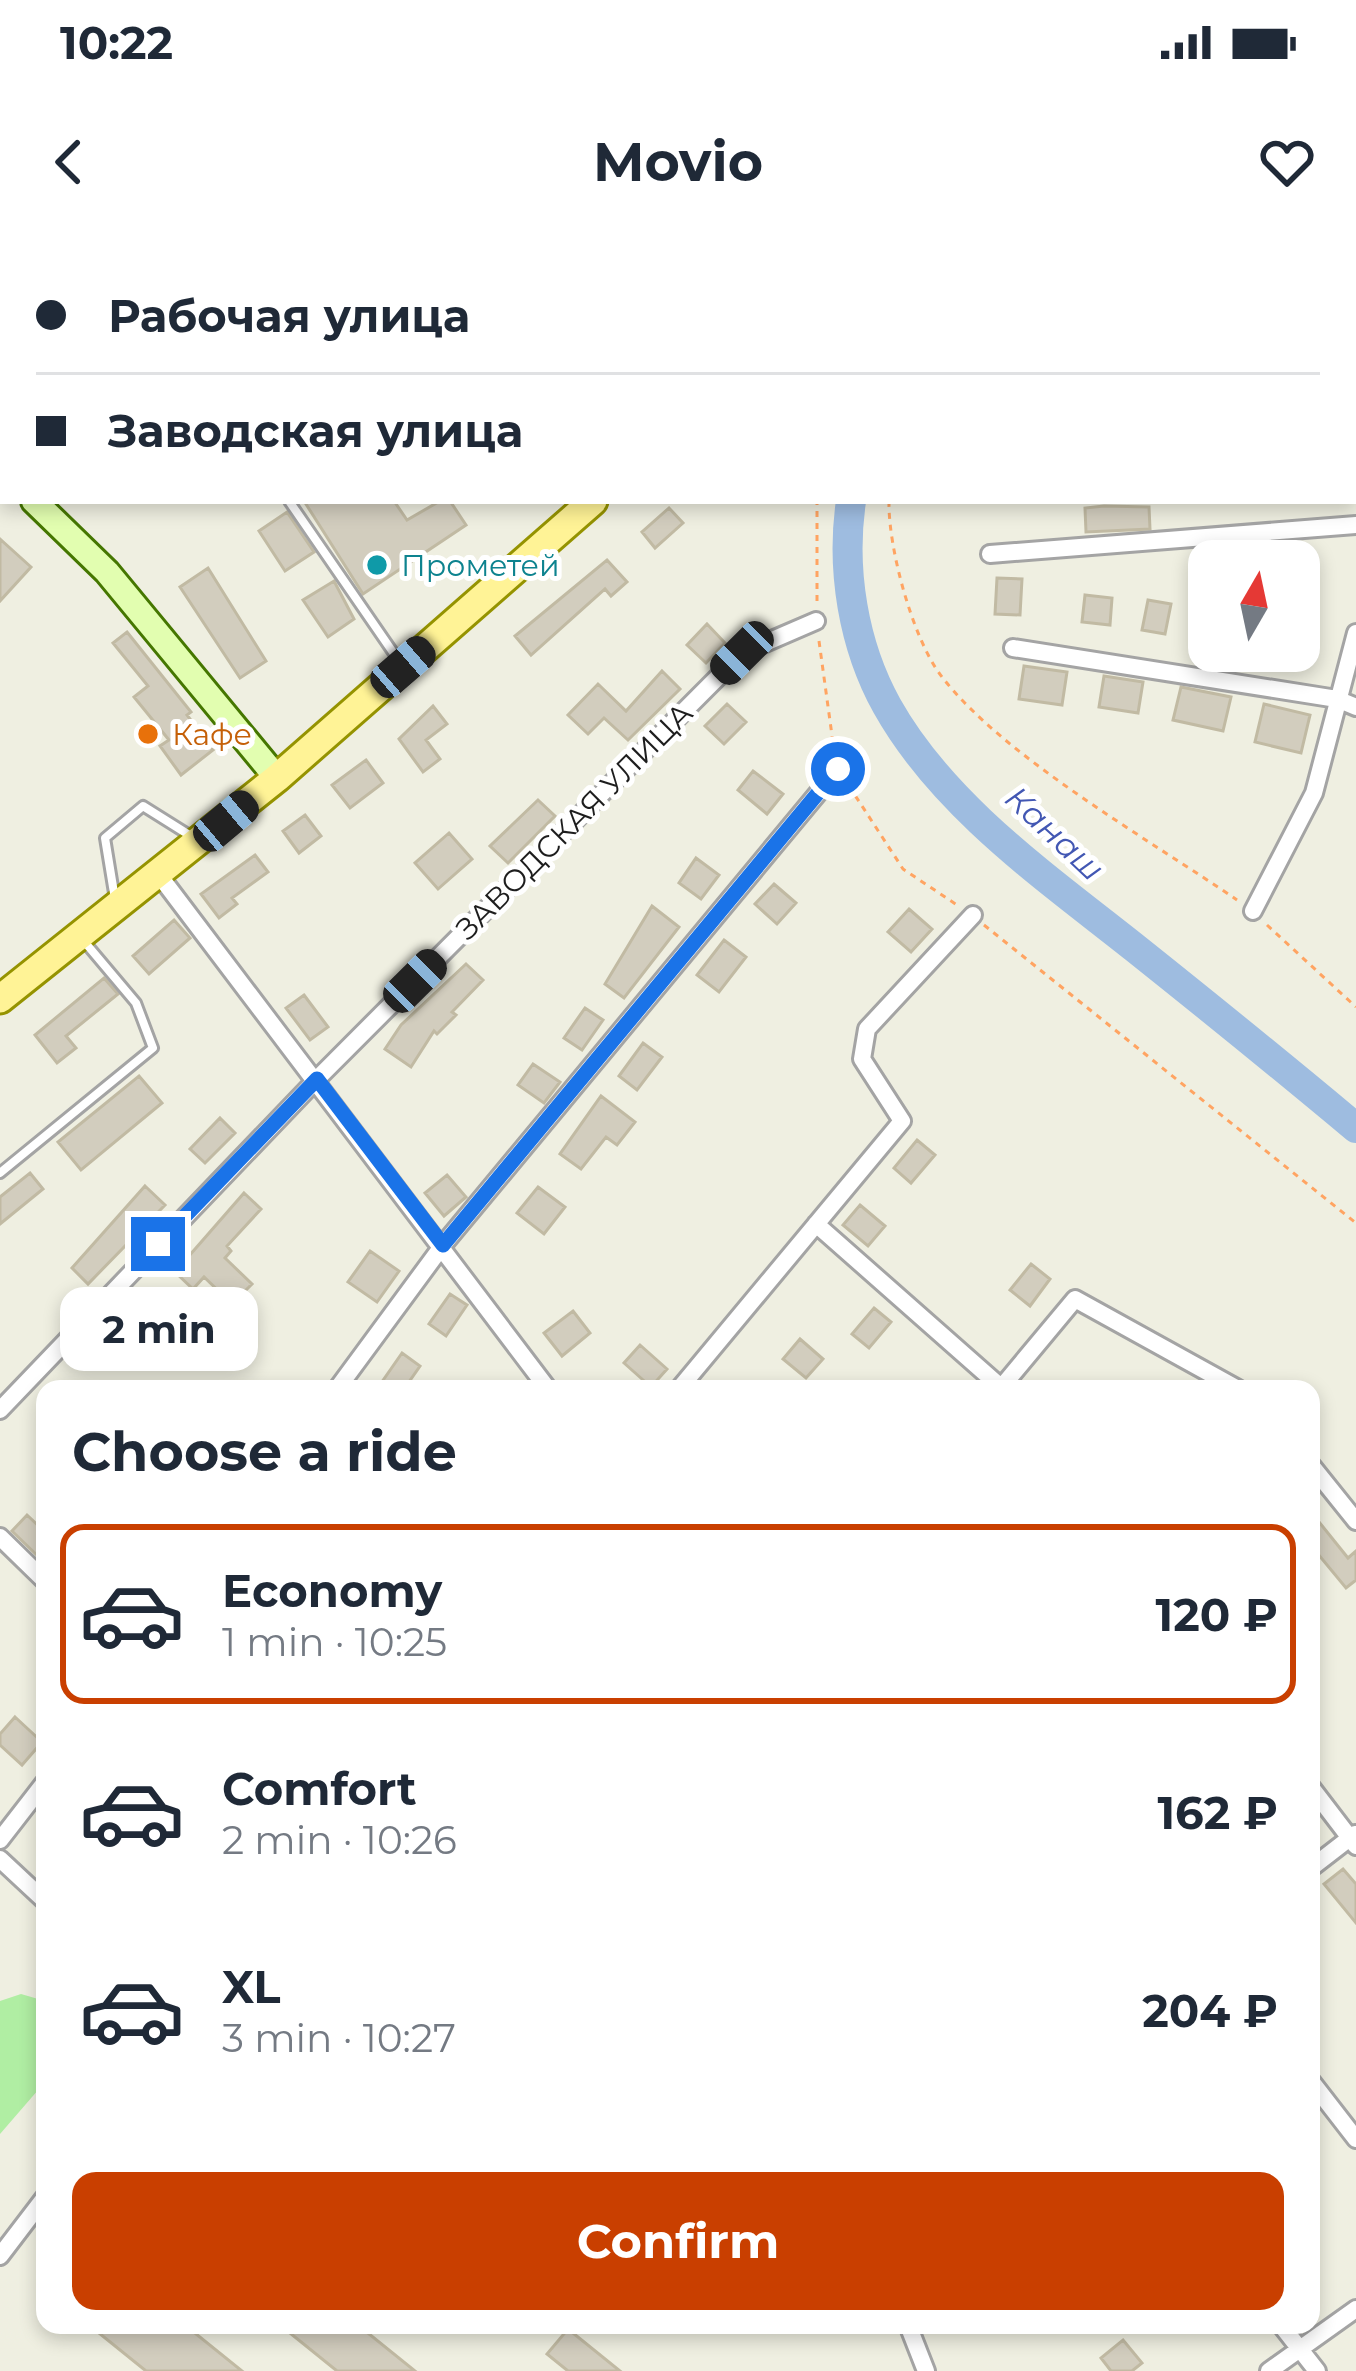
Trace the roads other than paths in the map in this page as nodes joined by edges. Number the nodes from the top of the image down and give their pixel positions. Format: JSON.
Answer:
{"nodes":[{"id":1,"x":37,"y":504,"type":"edge"},
{"id":2,"x":291,"y":504,"type":"edge"},
{"id":3,"x":590,"y":504,"type":"edge"},
{"id":4,"x":1356,"y":525,"type":"edge"},
{"id":5,"x":990,"y":554,"type":"dead end"},
{"id":6,"x":816,"y":621,"type":"road end"},
{"id":7,"x":1356,"y":633,"type":"edge"},
{"id":8,"x":1013,"y":648,"type":"dead end"},
{"id":9,"x":403,"y":667,"type":"junction"},
{"id":10,"x":1337,"y":699,"type":"junction"},
{"id":11,"x":1356,"y":707,"type":"edge"},
{"id":12,"x":838,"y":769,"type":"road end"},
{"id":13,"x":277,"y":778,"type":"junction"},
{"id":14,"x":200,"y":842,"type":"junction"},
{"id":15,"x":159,"y":875,"type":"junction"},
{"id":16,"x":116,"y":909,"type":"junction"},
{"id":17,"x":1252,"y":911,"type":"road end"},
{"id":18,"x":973,"y":915,"type":"road end"},
{"id":19,"x":80,"y":937,"type":"junction"},
{"id":20,"x":0,"y":999,"type":"edge"},
{"id":21,"x":317,"y":1079,"type":"junction"},
{"id":22,"x":0,"y":1173,"type":"edge"},
{"id":23,"x":816,"y":1224,"type":"junction"},
{"id":24,"x":443,"y":1245,"type":"junction"},
{"id":25,"x":344,"y":1380,"type":"edge"},
{"id":26,"x":541,"y":1380,"type":"edge"},
{"id":27,"x":686,"y":1380,"type":"edge"},
{"id":28,"x":993,"y":1380,"type":"edge"},
{"id":29,"x":1009,"y":1380,"type":"edge"},
{"id":30,"x":1222,"y":1380,"type":"edge"},
{"id":31,"x":0,"y":1410,"type":"edge"},
{"id":32,"x":1320,"y":1476,"type":"edge"},
{"id":33,"x":1356,"y":1521,"type":"edge"},
{"id":34,"x":0,"y":1537,"type":"edge"},
{"id":35,"x":36,"y":1572,"type":"edge"},
{"id":36,"x":36,"y":1794,"type":"edge"},
{"id":37,"x":1320,"y":1798,"type":"edge"},
{"id":38,"x":1354,"y":1839,"type":"edge"},
{"id":39,"x":0,"y":1840,"type":"edge"},
{"id":40,"x":0,"y":1859,"type":"edge"},
{"id":41,"x":1320,"y":1862,"type":"edge"},
{"id":42,"x":36,"y":1893,"type":"edge"},
{"id":43,"x":1320,"y":2093,"type":"edge"},
{"id":44,"x":1356,"y":2139,"type":"edge"},
{"id":45,"x":36,"y":2209,"type":"edge"},
{"id":46,"x":0,"y":2256,"type":"edge"},
{"id":47,"x":1356,"y":2309,"type":"edge"},
{"id":48,"x":1320,"y":2333,"type":"edge"},
{"id":49,"x":912,"y":2334,"type":"edge"},
{"id":50,"x":1288,"y":2334,"type":"edge"},
{"id":51,"x":1319,"y":2334,"type":"edge"},
{"id":52,"x":1298,"y":2348,"type":"junction"},
{"id":53,"x":926,"y":2371,"type":"edge"},
{"id":54,"x":1269,"y":2371,"type":"edge"},
{"id":55,"x":1316,"y":2371,"type":"edge"}],
"edges":[{"from":1,"to":13,"type":"main road"},
{"from":2,"to":9,"type":"lane"},
{"from":3,"to":9,"type":"main road"},
{"from":4,"to":5,"type":"street"},
{"from":6,"to":21,"type":"street","name":"ЗАВОДСКАЯ УЛИЦА"},
{"from":7,"to":10,"type":"street"},
{"from":8,"to":10,"type":"street"},
{"from":9,"to":13,"type":"main road"},
{"from":10,"to":11,"type":"street"},
{"from":10,"to":17,"type":"street"},
{"from":12,"to":24,"type":"street"},
{"from":13,"to":14,"type":"main road"},
{"from":14,"to":15,"type":"main road"},
{"from":14,"to":16,"type":"lane"},
{"from":15,"to":16,"type":"main road"},
{"from":15,"to":21,"type":"street"},
{"from":16,"to":19,"type":"main road"},
{"from":18,"to":23,"type":"street"},
{"from":19,"to":20,"type":"main road"},
{"from":19,"to":22,"type":"lane"},
{"from":21,"to":24,"type":"street"},
{"from":21,"to":31,"type":"street","name":"ЗАВОДСКАЯ УЛИЦА"},
{"from":23,"to":27,"type":"street"},
{"from":23,"to":28,"type":"street"},
{"from":24,"to":25,"type":"street"},
{"from":24,"to":26,"type":"street"},
{"from":29,"to":30,"type":"street"},
{"from":32,"to":33,"type":"street"},
{"from":34,"to":35,"type":"street"},
{"from":36,"to":39,"type":"street"},
{"from":37,"to":38,"type":"street"},
{"from":38,"to":41,"type":"street"},
{"from":40,"to":42,"type":"street"},
{"from":43,"to":44,"type":"street"},
{"from":45,"to":46,"type":"street"},
{"from":47,"to":48,"type":"street"},
{"from":49,"to":53,"type":"street"},
{"from":50,"to":52,"type":"street"},
{"from":51,"to":52,"type":"street"},
{"from":52,"to":54,"type":"street"},
{"from":52,"to":55,"type":"street"}]}
